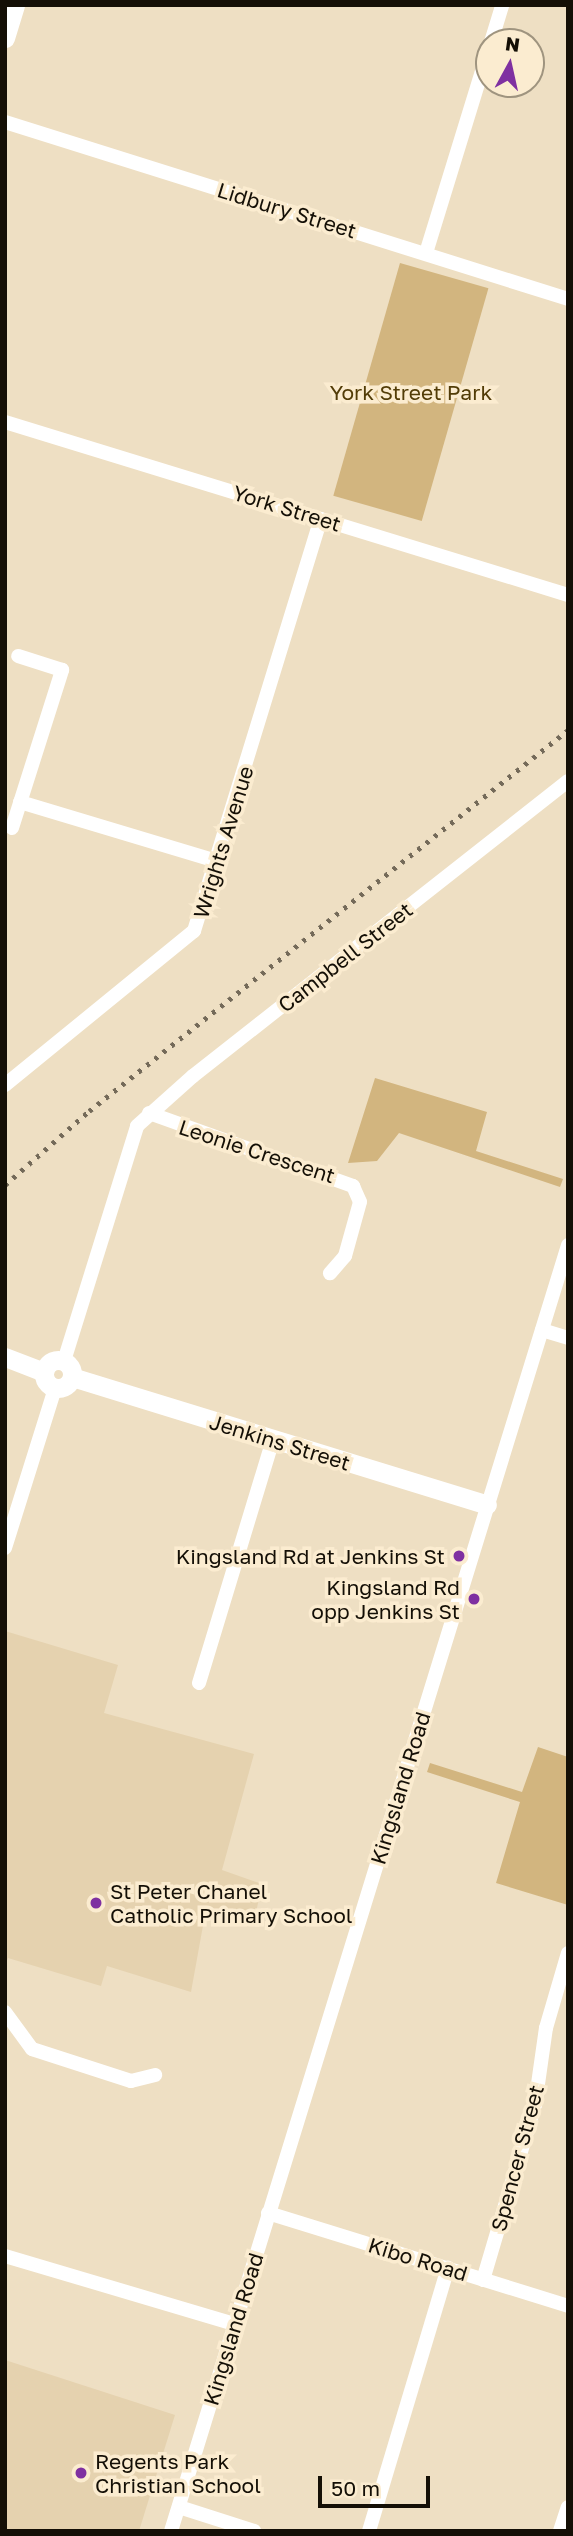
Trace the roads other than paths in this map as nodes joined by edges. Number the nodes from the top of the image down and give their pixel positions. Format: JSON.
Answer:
{"nodes":[{"id":1,"x":15,"y":5,"type":"edge"},
{"id":2,"x":502,"y":5,"type":"edge"},
{"id":3,"x":495,"y":28,"type":"edge"},
{"id":4,"x":5,"y":38,"type":"edge"},
{"id":5,"x":475,"y":94,"type":"edge"},
{"id":6,"x":5,"y":122,"type":"edge"},
{"id":7,"x":426,"y":253,"type":"junction"},
{"id":8,"x":568,"y":299,"type":"edge"},
{"id":9,"x":5,"y":422,"type":"edge"},
{"id":10,"x":321,"y":519,"type":"junction"},
{"id":11,"x":568,"y":595,"type":"edge"},
{"id":12,"x":18,"y":656,"type":"dead end"},
{"id":13,"x":568,"y":781,"type":"edge"},
{"id":14,"x":20,"y":802,"type":"junction"},
{"id":15,"x":42,"y":808,"type":"junction"},
{"id":16,"x":8,"y":830,"type":"edge"},
{"id":17,"x":217,"y":861,"type":"junction"},
{"id":18,"x":5,"y":1085,"type":"edge"},
{"id":19,"x":149,"y":1113,"type":"junction"},
{"id":20,"x":568,"y":1245,"type":"edge"},
{"id":21,"x":330,"y":1273,"type":"dead end"},
{"id":22,"x":542,"y":1330,"type":"junction"},
{"id":23,"x":568,"y":1338,"type":"edge"},
{"id":24,"x":5,"y":1357,"type":"edge"},
{"id":25,"x":68,"y":1369,"type":"junction"},
{"id":26,"x":50,"y":1380,"type":"junction"},
{"id":27,"x":273,"y":1440,"type":"junction"},
{"id":28,"x":487,"y":1505,"type":"junction"},
{"id":29,"x":5,"y":1548,"type":"edge"},
{"id":30,"x":199,"y":1683,"type":"dead end"},
{"id":31,"x":568,"y":1953,"type":"edge"},
{"id":32,"x":5,"y":2012,"type":"edge"},
{"id":33,"x":155,"y":2075,"type":"dead end"},
{"id":34,"x":268,"y":2213,"type":"junction"},
{"id":35,"x":5,"y":2256,"type":"edge"},
{"id":36,"x":448,"y":2268,"type":"junction"},
{"id":37,"x":483,"y":2280,"type":"junction"},
{"id":38,"x":568,"y":2306,"type":"edge"},
{"id":39,"x":235,"y":2324,"type":"junction"},
{"id":40,"x":179,"y":2507,"type":"junction"},
{"id":41,"x":568,"y":2507,"type":"edge"},
{"id":42,"x":172,"y":2531,"type":"edge"},
{"id":43,"x":254,"y":2531,"type":"edge"},
{"id":44,"x":369,"y":2531,"type":"edge"},
{"id":45,"x":560,"y":2531,"type":"edge"}],
"edges":[{"from":1,"to":4,"type":"street"},
{"from":2,"to":3,"type":"street"},
{"from":5,"to":7,"type":"street"},
{"from":6,"to":7,"type":"street","name":"Lidbury Street"},
{"from":7,"to":8,"type":"street","name":"Lidbury Street"},
{"from":9,"to":10,"type":"street","name":"York Street"},
{"from":10,"to":11,"type":"street","name":"York Street"},
{"from":10,"to":17,"type":"street","name":"Wrights Avenue"},
{"from":12,"to":14,"type":"street"},
{"from":13,"to":19,"type":"street","name":"Campbell Street"},
{"from":14,"to":15,"type":"street"},
{"from":14,"to":16,"type":"street"},
{"from":15,"to":16,"type":"street"},
{"from":15,"to":17,"type":"street"},
{"from":17,"to":18,"type":"street","name":"Wrights Avenue"},
{"from":19,"to":21,"type":"street","name":"Leonie Crescent"},
{"from":19,"to":25,"type":"street","name":"Campbell Street"},
{"from":20,"to":22,"type":"street","name":"Kingsland Road"},
{"from":22,"to":23,"type":"street"},
{"from":22,"to":28,"type":"street","name":"Kingsland Road"},
{"from":24,"to":26,"type":"street"},
{"from":25,"to":26,"type":"street"},
{"from":25,"to":27,"type":"street","name":"Jenkins Street"},
{"from":26,"to":29,"type":"street"},
{"from":27,"to":28,"type":"street","name":"Jenkins Street"},
{"from":27,"to":30,"type":"street"},
{"from":28,"to":34,"type":"street","name":"Kingsland Road"},
{"from":31,"to":37,"type":"street","name":"Spencer Street"},
{"from":32,"to":33,"type":"street"},
{"from":34,"to":36,"type":"street","name":"Kibo Road"},
{"from":34,"to":39,"type":"street","name":"Kingsland Road"},
{"from":35,"to":39,"type":"street"},
{"from":36,"to":37,"type":"street","name":"Kibo Road"},
{"from":36,"to":44,"type":"street"},
{"from":37,"to":38,"type":"street","name":"Kibo Road"},
{"from":39,"to":40,"type":"street","name":"Kingsland Road"},
{"from":40,"to":42,"type":"street","name":"Kingsland Road"},
{"from":40,"to":43,"type":"street"},
{"from":41,"to":45,"type":"street"}]}
